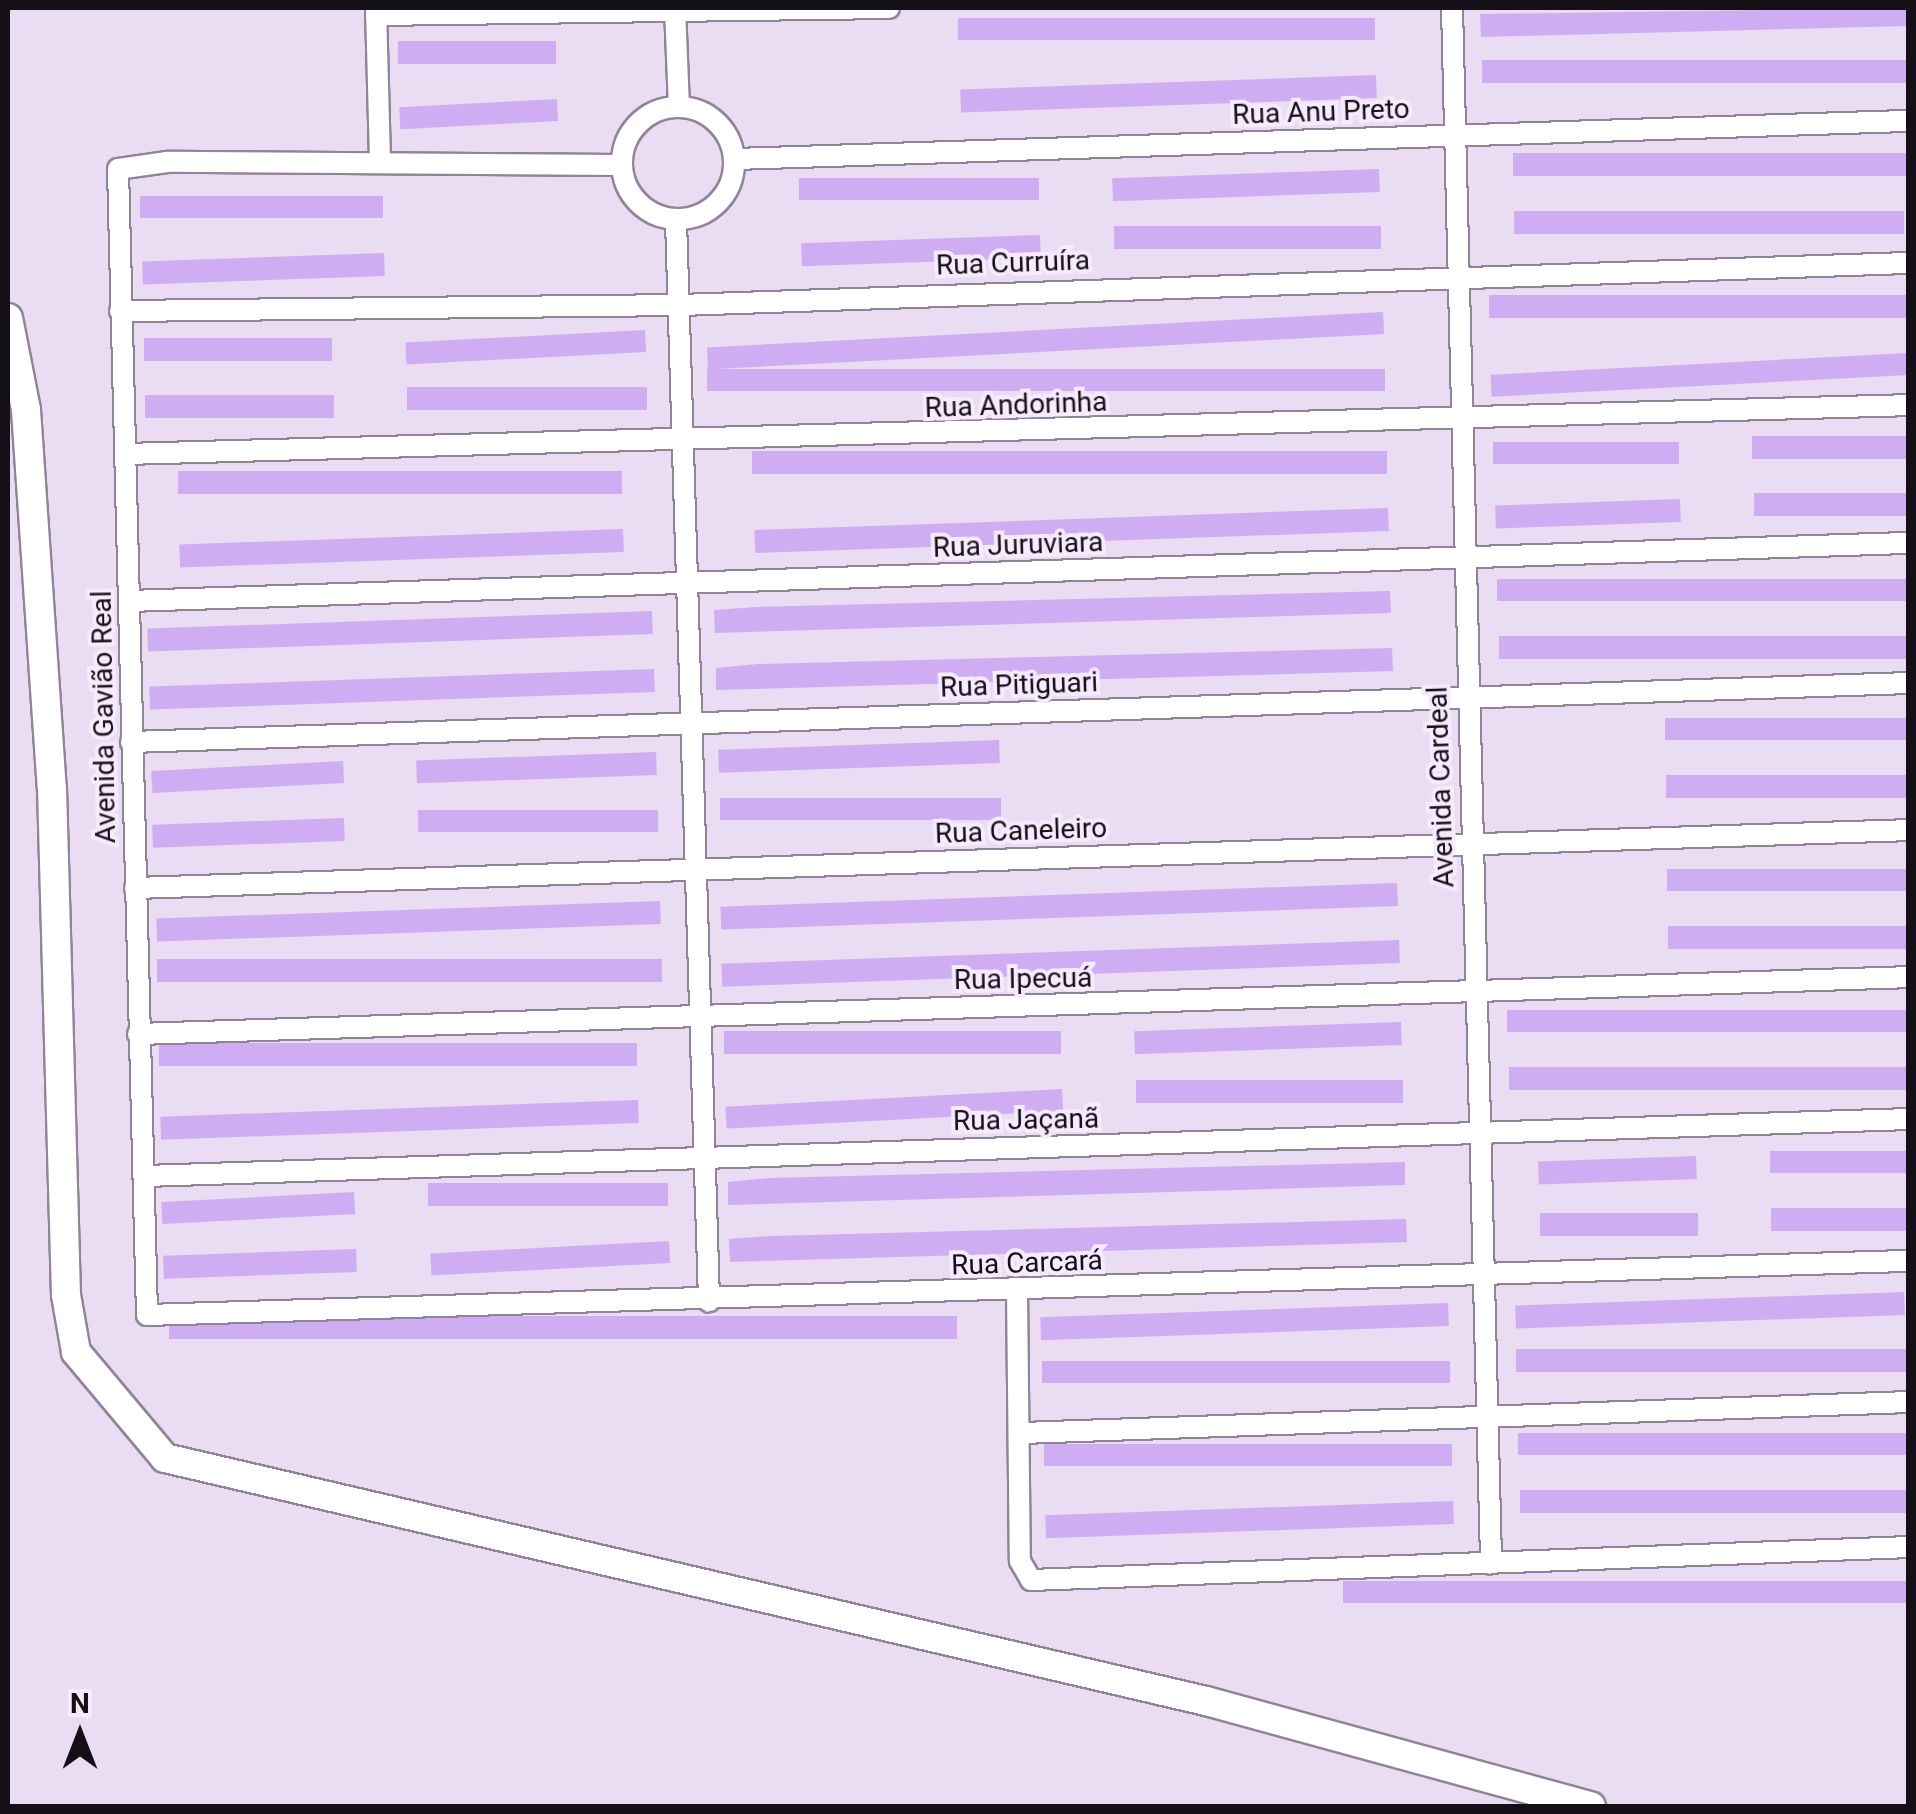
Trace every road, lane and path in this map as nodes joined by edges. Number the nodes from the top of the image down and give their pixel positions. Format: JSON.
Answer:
{"nodes":[{"id":1,"x":888,"y":8,"type":"edge"},
{"id":2,"x":1452,"y":8,"type":"edge"},
{"id":3,"x":376,"y":11,"type":"edge"},
{"id":4,"x":675,"y":11,"type":"edge"},
{"id":5,"x":679,"y":106,"type":"junction"},
{"id":6,"x":1908,"y":121,"type":"edge"},
{"id":7,"x":1456,"y":135,"type":"junction"},
{"id":8,"x":735,"y":159,"type":"junction"},
{"id":9,"x":380,"y":162,"type":"junction"},
{"id":10,"x":621,"y":165,"type":"junction"},
{"id":11,"x":676,"y":220,"type":"junction"},
{"id":12,"x":1908,"y":264,"type":"edge"},
{"id":13,"x":1456,"y":276,"type":"junction"},
{"id":14,"x":680,"y":305,"type":"junction"},
{"id":15,"x":120,"y":311,"type":"junction"},
{"id":16,"x":8,"y":318,"type":"edge"},
{"id":17,"x":1908,"y":405,"type":"edge"},
{"id":18,"x":1462,"y":418,"type":"junction"},
{"id":19,"x":687,"y":444,"type":"junction"},
{"id":20,"x":125,"y":454,"type":"junction"},
{"id":21,"x":1908,"y":543,"type":"edge"},
{"id":22,"x":1465,"y":557,"type":"junction"},
{"id":23,"x":690,"y":584,"type":"junction"},
{"id":24,"x":129,"y":601,"type":"junction"},
{"id":25,"x":1908,"y":684,"type":"edge"},
{"id":26,"x":1465,"y":700,"type":"junction"},
{"id":27,"x":695,"y":722,"type":"junction"},
{"id":28,"x":130,"y":742,"type":"junction"},
{"id":29,"x":1908,"y":830,"type":"edge"},
{"id":30,"x":1470,"y":845,"type":"junction"},
{"id":31,"x":697,"y":868,"type":"junction"},
{"id":32,"x":134,"y":888,"type":"junction"},
{"id":33,"x":1908,"y":976,"type":"edge"},
{"id":34,"x":1475,"y":996,"type":"junction"},
{"id":35,"x":701,"y":1014,"type":"junction"},
{"id":36,"x":138,"y":1034,"type":"junction"},
{"id":37,"x":1908,"y":1119,"type":"edge"},
{"id":38,"x":1478,"y":1137,"type":"junction"},
{"id":39,"x":706,"y":1154,"type":"junction"},
{"id":40,"x":145,"y":1176,"type":"junction"},
{"id":41,"x":1908,"y":1261,"type":"edge"},
{"id":42,"x":1482,"y":1278,"type":"junction"},
{"id":43,"x":1017,"y":1290,"type":"junction"},
{"id":44,"x":709,"y":1301,"type":"junction"},
{"id":45,"x":147,"y":1315,"type":"joint"},
{"id":46,"x":1908,"y":1402,"type":"edge"},
{"id":47,"x":1485,"y":1420,"type":"junction"},
{"id":48,"x":1022,"y":1432,"type":"junction"},
{"id":49,"x":1908,"y":1547,"type":"edge"},
{"id":50,"x":1491,"y":1564,"type":"junction"},
{"id":51,"x":1592,"y":1806,"type":"edge"}],
"edges":[{"from":1,"to":4,"type":"street"},
{"from":2,"to":7,"type":"street","name":"Avenida Cardeal"},
{"from":3,"to":4,"type":"street"},
{"from":3,"to":9,"type":"street"},
{"from":4,"to":5,"type":"street"},
{"from":5,"to":8,"type":"street"},
{"from":5,"to":10,"type":"street"},
{"from":6,"to":7,"type":"street","name":"Rua Anu Preto"},
{"from":7,"to":8,"type":"street","name":"Rua Anu Preto"},
{"from":7,"to":13,"type":"street","name":"Avenida Cardeal"},
{"from":8,"to":11,"type":"street"},
{"from":9,"to":10,"type":"street"},
{"from":9,"to":15,"type":"street","name":"Avenida Gavião Real"},
{"from":10,"to":11,"type":"street"},
{"from":11,"to":14,"type":"street"},
{"from":12,"to":13,"type":"street","name":"Rua Curruíra"},
{"from":13,"to":14,"type":"street","name":"Rua Curruíra"},
{"from":13,"to":18,"type":"street","name":"Avenida Cardeal"},
{"from":14,"to":15,"type":"street","name":"Rua Curruíra"},
{"from":14,"to":19,"type":"street"},
{"from":15,"to":20,"type":"street","name":"Avenida Gavião Real"},
{"from":16,"to":51,"type":"main road"},
{"from":17,"to":18,"type":"street","name":"Rua Andorinha"},
{"from":18,"to":19,"type":"street","name":"Rua Andorinha"},
{"from":18,"to":22,"type":"street","name":"Avenida Cardeal"},
{"from":19,"to":20,"type":"street","name":"Rua Andorinha"},
{"from":19,"to":23,"type":"street"},
{"from":20,"to":24,"type":"street","name":"Avenida Gavião Real"},
{"from":21,"to":22,"type":"street","name":"Rua Juruviara"},
{"from":22,"to":23,"type":"street","name":"Rua Juruviara"},
{"from":22,"to":26,"type":"street","name":"Avenida Cardeal"},
{"from":23,"to":24,"type":"street","name":"Rua Juruviara"},
{"from":23,"to":27,"type":"street"},
{"from":24,"to":28,"type":"street","name":"Avenida Gavião Real"},
{"from":25,"to":26,"type":"street","name":"Rua Pitiguari"},
{"from":26,"to":27,"type":"street","name":"Rua Pitiguari"},
{"from":26,"to":30,"type":"street","name":"Avenida Cardeal"},
{"from":27,"to":28,"type":"street","name":"Rua Pitiguari"},
{"from":27,"to":31,"type":"street"},
{"from":28,"to":32,"type":"street","name":"Avenida Gavião Real"},
{"from":29,"to":30,"type":"street","name":"Rua Caneleiro"},
{"from":30,"to":31,"type":"street","name":"Rua Caneleiro"},
{"from":30,"to":34,"type":"street","name":"Avenida Cardeal"},
{"from":31,"to":32,"type":"street","name":"Rua Caneleiro"},
{"from":31,"to":35,"type":"street"},
{"from":32,"to":36,"type":"street","name":"Avenida Gavião Real"},
{"from":33,"to":34,"type":"street","name":"Rua Ipecuá"},
{"from":34,"to":35,"type":"street","name":"Rua Ipecuá"},
{"from":34,"to":38,"type":"street","name":"Avenida Cardeal"},
{"from":35,"to":36,"type":"street","name":"Rua Ipecuá"},
{"from":35,"to":39,"type":"street"},
{"from":36,"to":40,"type":"street","name":"Avenida Gavião Real"},
{"from":37,"to":38,"type":"street","name":"Rua Jaçanã"},
{"from":38,"to":39,"type":"street","name":"Rua Jaçanã"},
{"from":38,"to":42,"type":"street","name":"Avenida Cardeal"},
{"from":39,"to":40,"type":"street","name":"Rua Jaçanã"},
{"from":39,"to":44,"type":"street"},
{"from":40,"to":45,"type":"street","name":"Avenida Gavião Real"},
{"from":41,"to":42,"type":"street","name":"Rua Carcará"},
{"from":42,"to":43,"type":"street","name":"Rua Carcará"},
{"from":42,"to":47,"type":"street","name":"Avenida Cardeal"},
{"from":43,"to":44,"type":"street","name":"Rua Carcará"},
{"from":43,"to":48,"type":"street"},
{"from":44,"to":45,"type":"street","name":"Rua Carcará"},
{"from":46,"to":47,"type":"street"},
{"from":47,"to":48,"type":"street"},
{"from":47,"to":50,"type":"street","name":"Avenida Cardeal"},
{"from":48,"to":50,"type":"street"},
{"from":49,"to":50,"type":"street"}]}
